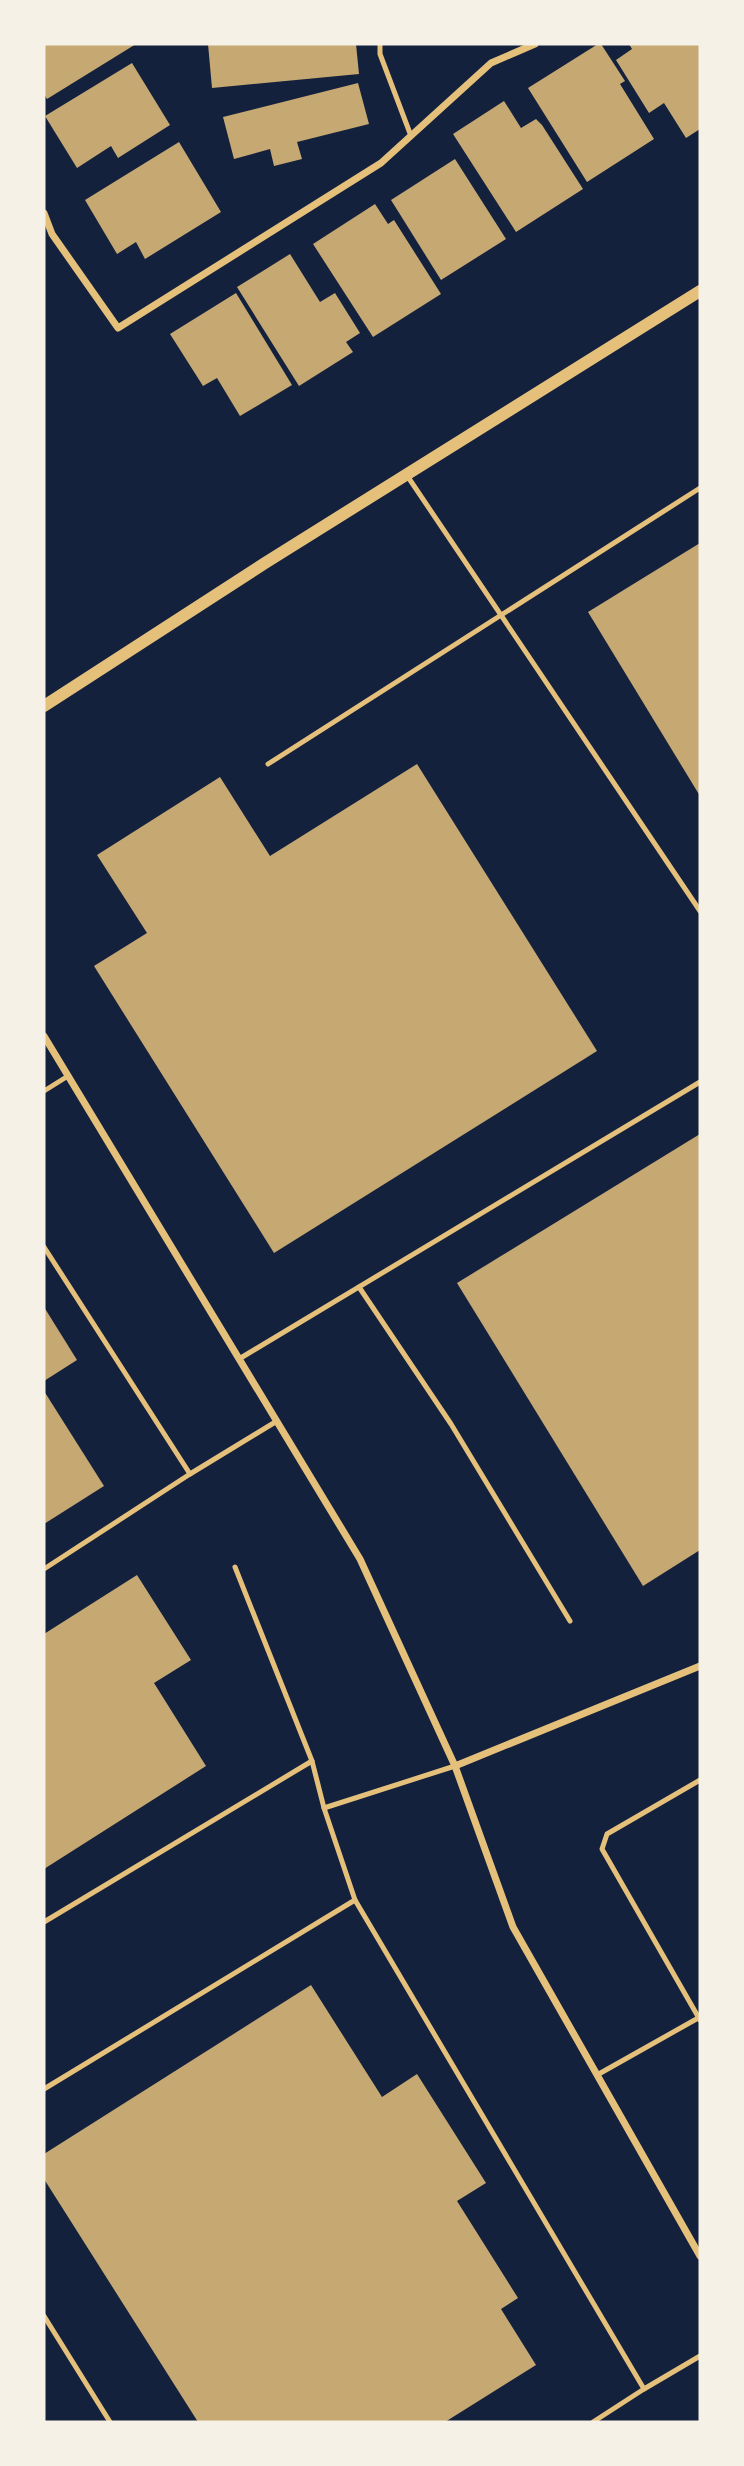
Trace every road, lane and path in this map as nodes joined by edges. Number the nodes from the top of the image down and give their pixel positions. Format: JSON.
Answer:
{"nodes":[{"id":1,"x":380,"y":44,"type":"edge"},
{"id":2,"x":535,"y":44,"type":"edge"},
{"id":3,"x":411,"y":136,"type":"junction"},
{"id":4,"x":44,"y":214,"type":"edge"},
{"id":5,"x":700,"y":291,"type":"edge"},
{"id":6,"x":406,"y":474,"type":"junction"},
{"id":7,"x":700,"y":488,"type":"edge"},
{"id":8,"x":500,"y":614,"type":"junction"},
{"id":9,"x":44,"y":706,"type":"edge"},
{"id":10,"x":268,"y":764,"type":"dead end"},
{"id":11,"x":700,"y":911,"type":"edge"},
{"id":12,"x":44,"y":1035,"type":"edge"},
{"id":13,"x":68,"y":1076,"type":"junction"},
{"id":14,"x":700,"y":1082,"type":"edge"},
{"id":15,"x":44,"y":1091,"type":"edge"},
{"id":16,"x":44,"y":1247,"type":"edge"},
{"id":17,"x":359,"y":1287,"type":"junction"},
{"id":18,"x":239,"y":1359,"type":"junction"},
{"id":19,"x":277,"y":1421,"type":"junction"},
{"id":20,"x":190,"y":1474,"type":"junction"},
{"id":21,"x":235,"y":1567,"type":"dead end"},
{"id":22,"x":44,"y":1569,"type":"edge"},
{"id":23,"x":570,"y":1621,"type":"dead end"},
{"id":24,"x":700,"y":1666,"type":"edge"},
{"id":25,"x":312,"y":1761,"type":"junction"},
{"id":26,"x":455,"y":1766,"type":"junction"},
{"id":27,"x":700,"y":1780,"type":"edge"},
{"id":28,"x":324,"y":1808,"type":"junction"},
{"id":29,"x":355,"y":1900,"type":"junction"},
{"id":30,"x":44,"y":1922,"type":"edge"},
{"id":31,"x":700,"y":2018,"type":"edge"},
{"id":32,"x":597,"y":2075,"type":"junction"},
{"id":33,"x":44,"y":2089,"type":"edge"},
{"id":34,"x":700,"y":2256,"type":"edge"},
{"id":35,"x":44,"y":2316,"type":"edge"},
{"id":36,"x":700,"y":2356,"type":"edge"},
{"id":37,"x":644,"y":2389,"type":"junction"},
{"id":38,"x":110,"y":2422,"type":"edge"},
{"id":39,"x":593,"y":2422,"type":"edge"}],
"edges":[{"from":1,"to":3,"type":"lane"},
{"from":2,"to":3,"type":"street"},
{"from":3,"to":4,"type":"street"},
{"from":5,"to":6,"type":"street"},
{"from":6,"to":8,"type":"lane"},
{"from":6,"to":9,"type":"street"},
{"from":7,"to":8,"type":"lane"},
{"from":8,"to":10,"type":"lane"},
{"from":8,"to":11,"type":"lane"},
{"from":12,"to":13,"type":"street"},
{"from":13,"to":15,"type":"lane"},
{"from":13,"to":18,"type":"street"},
{"from":14,"to":17,"type":"lane"},
{"from":16,"to":20,"type":"lane"},
{"from":17,"to":18,"type":"lane"},
{"from":17,"to":23,"type":"lane"},
{"from":18,"to":19,"type":"street"},
{"from":19,"to":20,"type":"lane"},
{"from":19,"to":26,"type":"street"},
{"from":20,"to":22,"type":"lane"},
{"from":21,"to":25,"type":"lane"},
{"from":24,"to":26,"type":"street"},
{"from":25,"to":28,"type":"lane"},
{"from":25,"to":30,"type":"lane"},
{"from":26,"to":28,"type":"lane"},
{"from":26,"to":32,"type":"street"},
{"from":27,"to":31,"type":"lane"},
{"from":28,"to":29,"type":"lane"},
{"from":29,"to":33,"type":"lane"},
{"from":29,"to":37,"type":"lane"},
{"from":31,"to":32,"type":"lane"},
{"from":32,"to":34,"type":"street"},
{"from":35,"to":38,"type":"lane"},
{"from":36,"to":37,"type":"lane"},
{"from":37,"to":39,"type":"lane"}]}
